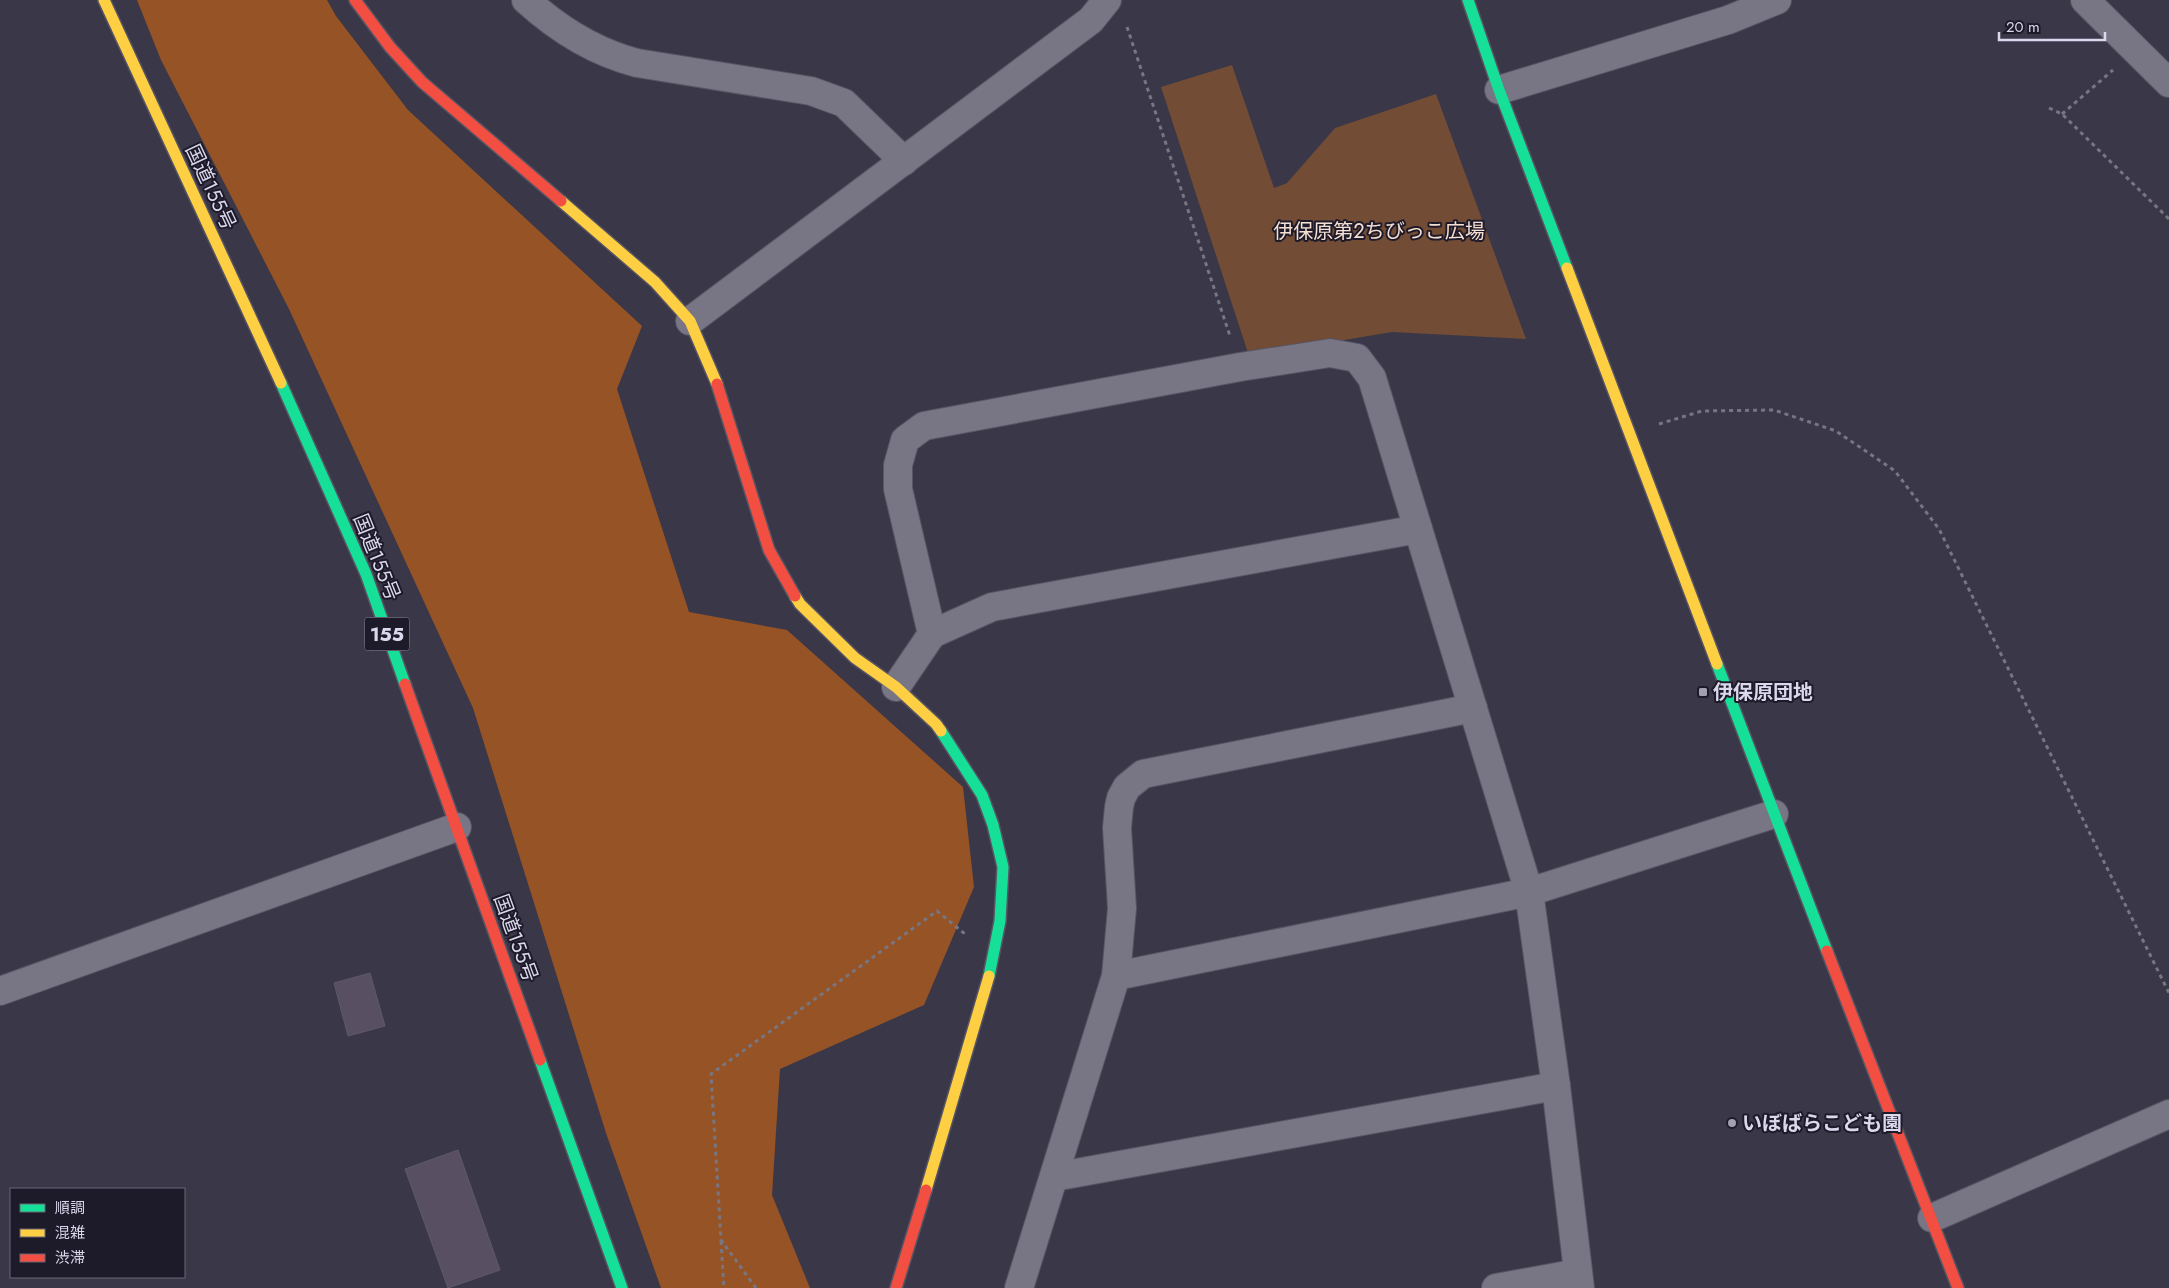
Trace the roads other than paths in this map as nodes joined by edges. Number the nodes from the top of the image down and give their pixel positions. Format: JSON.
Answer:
{"nodes":[{"id":1,"x":104,"y":0,"type":"edge"},
{"id":2,"x":355,"y":0,"type":"edge"},
{"id":3,"x":526,"y":0,"type":"edge"},
{"id":4,"x":1468,"y":0,"type":"edge"},
{"id":5,"x":1776,"y":0,"type":"edge"},
{"id":6,"x":2085,"y":0,"type":"edge"},
{"id":7,"x":1116,"y":9,"type":"edge"},
{"id":8,"x":2169,"y":83,"type":"edge"},
{"id":9,"x":1499,"y":90,"type":"junction"},
{"id":10,"x":904,"y":161,"type":"junction"},
{"id":11,"x":690,"y":321,"type":"junction"},
{"id":12,"x":1418,"y":529,"type":"junction"},
{"id":13,"x":932,"y":634,"type":"junction"},
{"id":14,"x":896,"y":687,"type":"junction"},
{"id":15,"x":1473,"y":708,"type":"junction"},
{"id":16,"x":1774,"y":814,"type":"junction"},
{"id":17,"x":456,"y":826,"type":"junction"},
{"id":18,"x":1529,"y":892,"type":"junction"},
{"id":19,"x":1116,"y":976,"type":"junction"},
{"id":20,"x":0,"y":991,"type":"edge"},
{"id":21,"x":1556,"y":1086,"type":"junction"},
{"id":22,"x":2169,"y":1114,"type":"edge"},
{"id":23,"x":1054,"y":1177,"type":"junction"},
{"id":24,"x":1932,"y":1218,"type":"junction"},
{"id":25,"x":1579,"y":1280,"type":"edge"},
{"id":26,"x":622,"y":1288,"type":"edge"},
{"id":27,"x":896,"y":1288,"type":"edge"},
{"id":28,"x":1019,"y":1288,"type":"edge"},
{"id":29,"x":1496,"y":1288,"type":"edge"},
{"id":30,"x":1958,"y":1288,"type":"edge"}],
"edges":[{"from":1,"to":17,"type":"main road","name":"国道155号","number":"155"},
{"from":2,"to":11,"type":"main road"},
{"from":3,"to":10,"type":"street"},
{"from":4,"to":9,"type":"main road"},
{"from":5,"to":9,"type":"street"},
{"from":6,"to":8,"type":"street"},
{"from":7,"to":10,"type":"street"},
{"from":9,"to":16,"type":"main road"},
{"from":10,"to":11,"type":"street"},
{"from":11,"to":14,"type":"main road"},
{"from":12,"to":13,"type":"street"},
{"from":12,"to":13,"type":"street"},
{"from":12,"to":15,"type":"street"},
{"from":13,"to":14,"type":"street"},
{"from":14,"to":27,"type":"main road"},
{"from":15,"to":18,"type":"street"},
{"from":15,"to":19,"type":"street"},
{"from":16,"to":18,"type":"street"},
{"from":16,"to":24,"type":"main road"},
{"from":17,"to":20,"type":"street"},
{"from":17,"to":26,"type":"main road","name":"国道155号","number":"155"},
{"from":18,"to":19,"type":"street"},
{"from":18,"to":21,"type":"street"},
{"from":19,"to":23,"type":"street"},
{"from":21,"to":23,"type":"street"},
{"from":21,"to":25,"type":"street"},
{"from":22,"to":24,"type":"street"},
{"from":23,"to":28,"type":"street"},
{"from":24,"to":30,"type":"main road"},
{"from":25,"to":29,"type":"street"}]}
